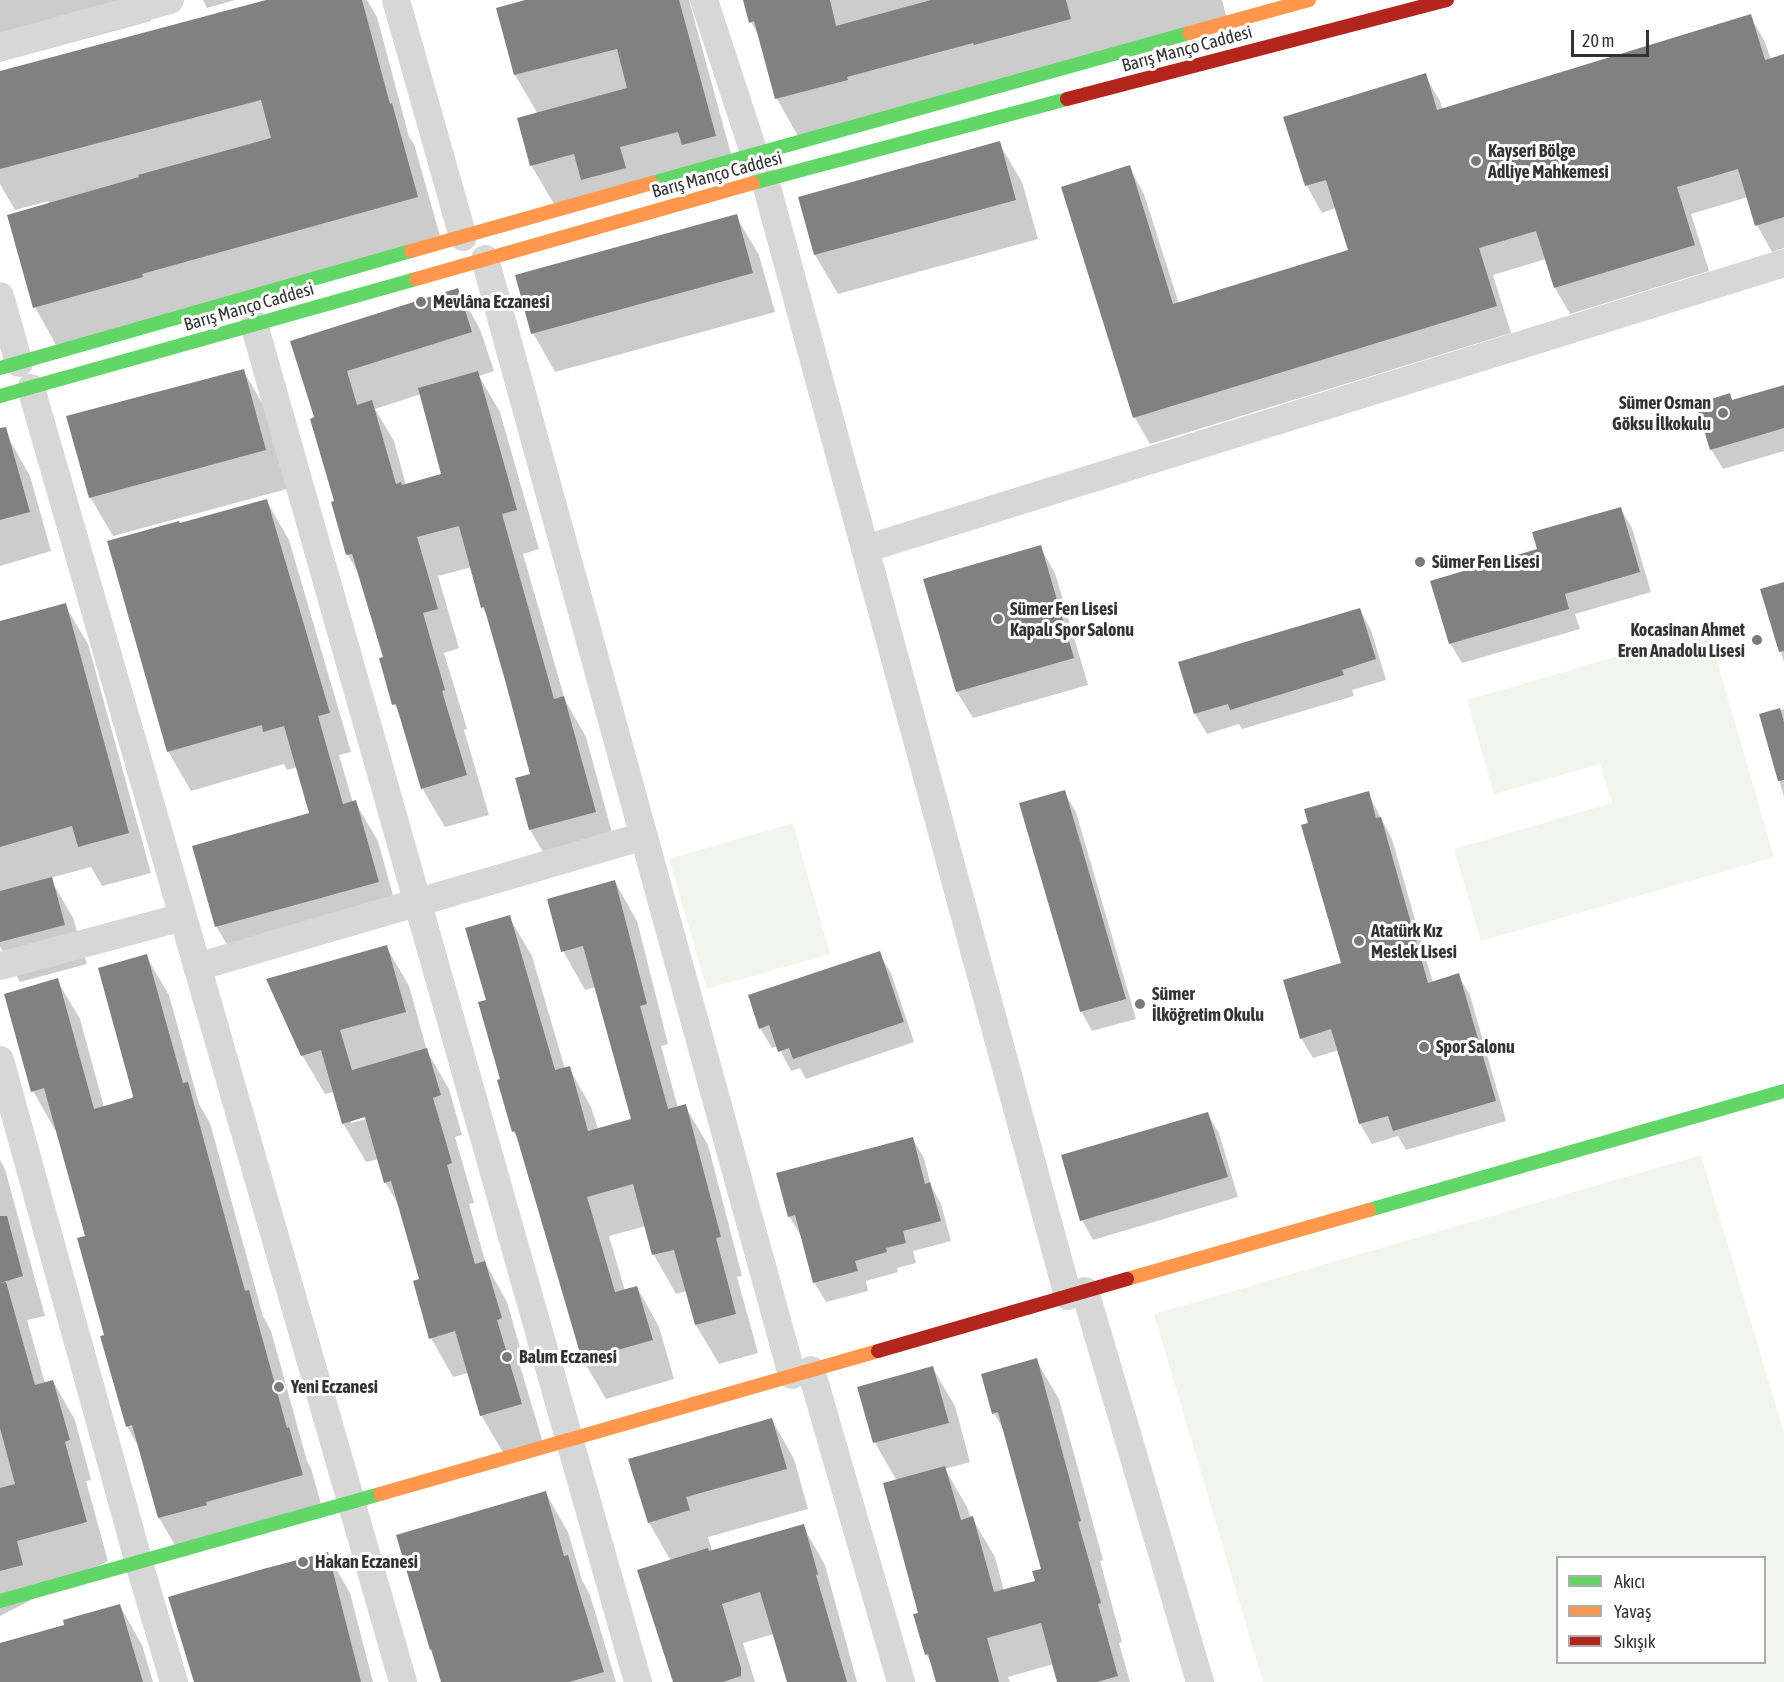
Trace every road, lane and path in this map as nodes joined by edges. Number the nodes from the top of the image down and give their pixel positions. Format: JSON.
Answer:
{"nodes":[{"id":1,"x":396,"y":0,"type":"edge"},
{"id":2,"x":704,"y":0,"type":"edge"},
{"id":3,"x":1309,"y":0,"type":"edge"},
{"id":4,"x":1447,"y":0,"type":"edge"},
{"id":5,"x":165,"y":1,"type":"edge"},
{"id":6,"x":1236,"y":10,"type":"edge"},
{"id":7,"x":0,"y":47,"type":"edge"},
{"id":8,"x":760,"y":168,"type":"junction"},
{"id":9,"x":463,"y":237,"type":"junction"},
{"id":10,"x":485,"y":259,"type":"junction"},
{"id":11,"x":1784,"y":263,"type":"edge"},
{"id":12,"x":0,"y":296,"type":"edge"},
{"id":13,"x":254,"y":324,"type":"junction"},
{"id":14,"x":16,"y":373,"type":"edge"},
{"id":15,"x":0,"y":396,"type":"edge"},
{"id":16,"x":865,"y":549,"type":"junction"},
{"id":17,"x":644,"y":836,"type":"junction"},
{"id":18,"x":417,"y":902,"type":"junction"},
{"id":19,"x":183,"y":917,"type":"junction"},
{"id":20,"x":0,"y":966,"type":"edge"},
{"id":21,"x":197,"y":967,"type":"junction"},
{"id":22,"x":0,"y":1060,"type":"edge"},
{"id":23,"x":1784,"y":1091,"type":"edge"},
{"id":24,"x":1077,"y":1294,"type":"junction"},
{"id":25,"x":801,"y":1373,"type":"junction"},
{"id":26,"x":569,"y":1440,"type":"junction"},
{"id":27,"x":351,"y":1502,"type":"junction"},
{"id":28,"x":139,"y":1563,"type":"junction"},
{"id":29,"x":0,"y":1602,"type":"edge"},
{"id":30,"x":174,"y":1682,"type":"edge"},
{"id":31,"x":403,"y":1682,"type":"edge"},
{"id":32,"x":638,"y":1682,"type":"edge"},
{"id":33,"x":901,"y":1682,"type":"edge"},
{"id":34,"x":1200,"y":1682,"type":"edge"}],
"edges":[{"from":1,"to":9,"type":"street"},
{"from":2,"to":8,"type":"street"},
{"from":3,"to":6,"type":"street","name":"Barış Manço Caddesi"},
{"from":4,"to":8,"type":"street","name":"Barış Manço Caddesi"},
{"from":5,"to":7,"type":"street"},
{"from":6,"to":8,"type":"street","name":"Barış Manço Caddesi"},
{"from":8,"to":9,"type":"street","name":"Barış Manço Caddesi"},
{"from":8,"to":10,"type":"street","name":"Barış Manço Caddesi"},
{"from":8,"to":16,"type":"street"},
{"from":9,"to":14,"type":"street","name":"Barış Manço Caddesi"},
{"from":10,"to":13,"type":"street","name":"Barış Manço Caddesi"},
{"from":10,"to":17,"type":"street"},
{"from":11,"to":16,"type":"street"},
{"from":12,"to":14,"type":"street"},
{"from":13,"to":14,"type":"street","name":"Barış Manço Caddesi"},
{"from":13,"to":18,"type":"street"},
{"from":14,"to":15,"type":"street","name":"Barış Manço Caddesi"},
{"from":14,"to":19,"type":"street"},
{"from":16,"to":24,"type":"street"},
{"from":17,"to":18,"type":"street"},
{"from":17,"to":25,"type":"street"},
{"from":18,"to":21,"type":"street"},
{"from":18,"to":26,"type":"street"},
{"from":19,"to":20,"type":"street"},
{"from":19,"to":21,"type":"street"},
{"from":21,"to":27,"type":"street"},
{"from":22,"to":28,"type":"street"},
{"from":23,"to":24,"type":"street"},
{"from":24,"to":25,"type":"street"},
{"from":24,"to":34,"type":"street"},
{"from":25,"to":26,"type":"street"},
{"from":25,"to":33,"type":"street"},
{"from":26,"to":27,"type":"street"},
{"from":26,"to":32,"type":"street"},
{"from":27,"to":28,"type":"street"},
{"from":27,"to":31,"type":"street"},
{"from":28,"to":29,"type":"street"},
{"from":28,"to":30,"type":"street"}]}
